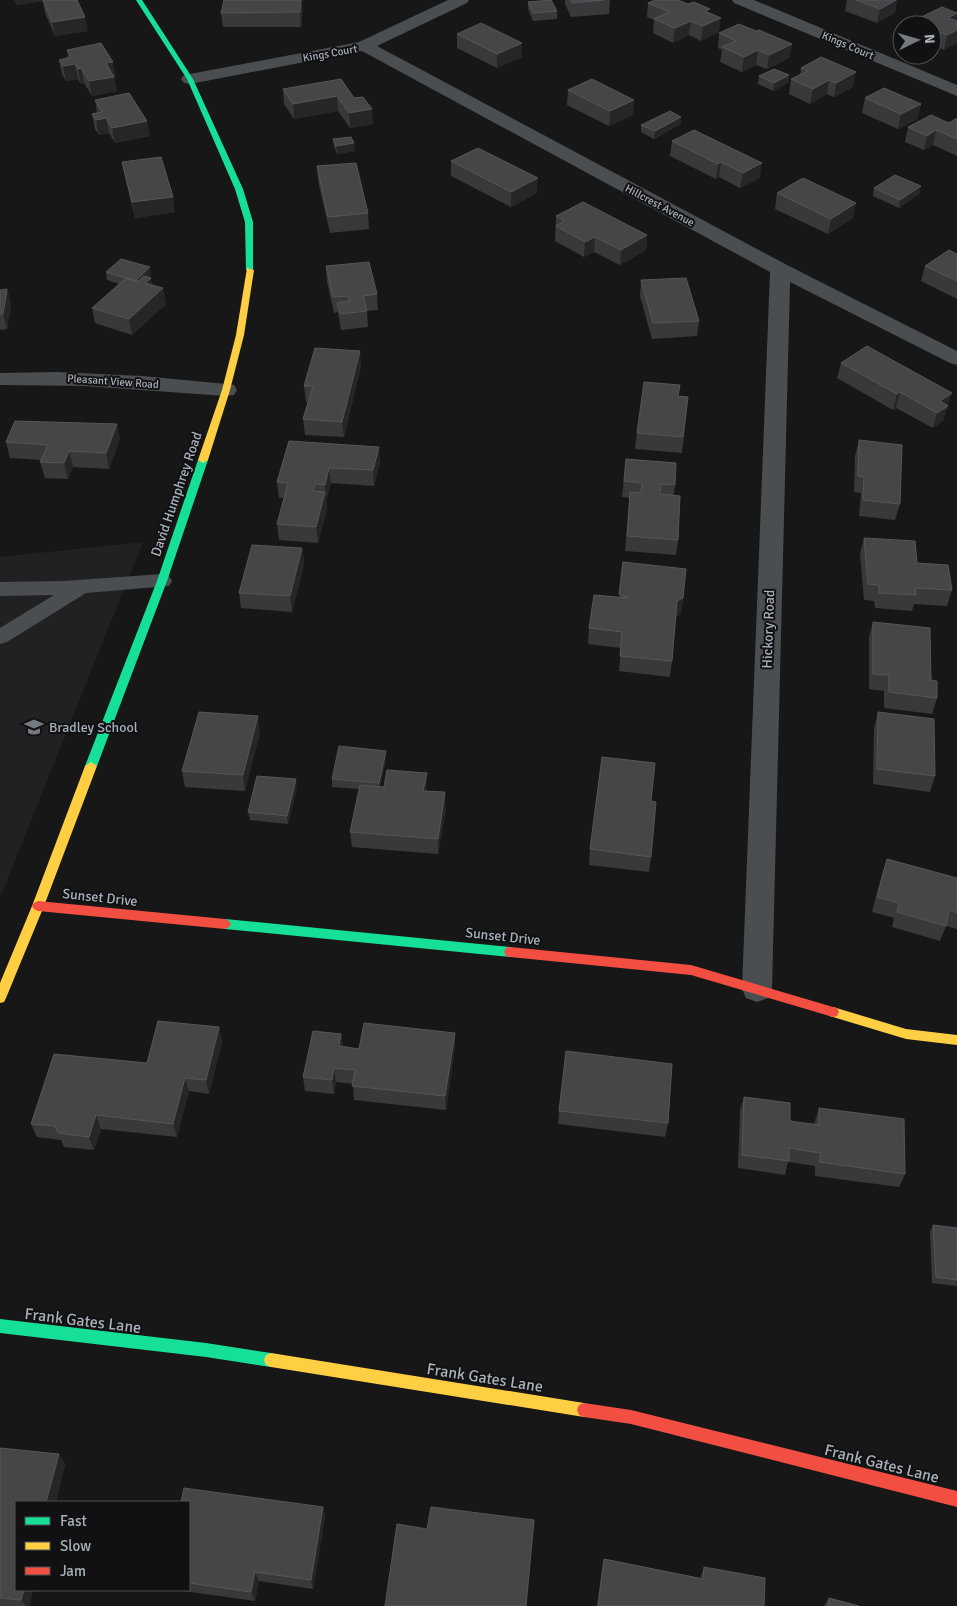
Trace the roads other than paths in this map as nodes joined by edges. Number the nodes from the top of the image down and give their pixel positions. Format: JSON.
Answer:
{"nodes":[{"id":1,"x":139,"y":0,"type":"edge"},
{"id":2,"x":461,"y":0,"type":"edge"},
{"id":3,"x":740,"y":0,"type":"edge"},
{"id":4,"x":364,"y":46,"type":"junction"},
{"id":5,"x":190,"y":78,"type":"junction"},
{"id":6,"x":957,"y":91,"type":"edge"},
{"id":7,"x":780,"y":269,"type":"junction"},
{"id":8,"x":957,"y":359,"type":"edge"},
{"id":9,"x":0,"y":379,"type":"edge"},
{"id":10,"x":226,"y":390,"type":"junction"},
{"id":11,"x":162,"y":581,"type":"junction"},
{"id":12,"x":82,"y":587,"type":"junction"},
{"id":13,"x":0,"y":589,"type":"edge"},
{"id":14,"x":0,"y":637,"type":"edge"},
{"id":15,"x":38,"y":906,"type":"junction"},
{"id":16,"x":757,"y":989,"type":"junction"},
{"id":17,"x":0,"y":998,"type":"edge"},
{"id":18,"x":957,"y":1040,"type":"edge"},
{"id":19,"x":0,"y":1326,"type":"edge"},
{"id":20,"x":957,"y":1499,"type":"edge"}],
"edges":[{"from":1,"to":5,"type":"street","name":"David Humphrey Road"},
{"from":2,"to":4,"type":"street","name":"Kings Court"},
{"from":3,"to":6,"type":"street","name":"Kings Court"},
{"from":4,"to":5,"type":"street","name":"Kings Court"},
{"from":4,"to":7,"type":"street","name":"Hillcrest Avenue"},
{"from":5,"to":10,"type":"street","name":"David Humphrey Road"},
{"from":7,"to":8,"type":"street","name":"Hillcrest Avenue"},
{"from":7,"to":16,"type":"street","name":"Hickory Road"},
{"from":9,"to":10,"type":"street","name":"Pleasant View Road"},
{"from":10,"to":11,"type":"street","name":"David Humphrey Road"},
{"from":11,"to":12,"type":"lane"},
{"from":11,"to":15,"type":"street","name":"David Humphrey Road"},
{"from":12,"to":13,"type":"lane"},
{"from":12,"to":14,"type":"lane"},
{"from":15,"to":16,"type":"street","name":"Sunset Drive"},
{"from":15,"to":17,"type":"street","name":"David Humphrey Road"},
{"from":16,"to":18,"type":"street","name":"Sunset Drive"},
{"from":19,"to":20,"type":"street","name":"Frank Gates Lane"}]}
